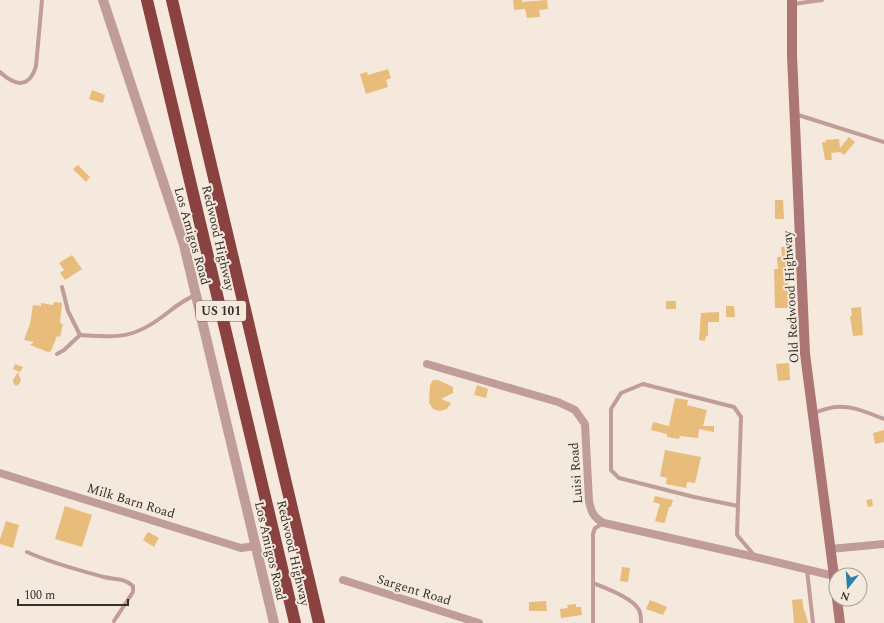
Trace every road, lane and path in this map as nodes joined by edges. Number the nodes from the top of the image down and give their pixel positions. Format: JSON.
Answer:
{"nodes":[{"id":1,"x":42,"y":0,"type":"edge"},
{"id":2,"x":103,"y":0,"type":"edge"},
{"id":3,"x":147,"y":0,"type":"edge"},
{"id":4,"x":172,"y":0,"type":"edge"},
{"id":5,"x":822,"y":0,"type":"edge"},
{"id":6,"x":792,"y":2,"type":"edge"},
{"id":7,"x":0,"y":72,"type":"edge"},
{"id":8,"x":795,"y":114,"type":"junction"},
{"id":9,"x":884,"y":142,"type":"edge"},
{"id":10,"x":62,"y":286,"type":"dead end"},
{"id":11,"x":196,"y":295,"type":"junction"},
{"id":12,"x":80,"y":335,"type":"junction"},
{"id":13,"x":57,"y":354,"type":"dead end"},
{"id":14,"x":427,"y":364,"type":"dead end"},
{"id":15,"x":813,"y":413,"type":"junction"},
{"id":16,"x":884,"y":419,"type":"edge"},
{"id":17,"x":0,"y":473,"type":"edge"},
{"id":18,"x":738,"y":506,"type":"junction"},
{"id":19,"x":604,"y":523,"type":"junction"},
{"id":20,"x":884,"y":544,"type":"edge"},
{"id":21,"x":255,"y":546,"type":"junction"},
{"id":22,"x":830,"y":549,"type":"junction"},
{"id":23,"x":27,"y":552,"type":"dead end"},
{"id":24,"x":755,"y":557,"type":"junction"},
{"id":25,"x":833,"y":567,"type":"edge"},
{"id":26,"x":807,"y":570,"type":"junction"},
{"id":27,"x":828,"y":575,"type":"edge"},
{"id":28,"x":343,"y":580,"type":"dead end"},
{"id":29,"x":593,"y":583,"type":"junction"},
{"id":30,"x":838,"y":607,"type":"edge"},
{"id":31,"x":114,"y":621,"type":"dead end"},
{"id":32,"x":274,"y":623,"type":"edge"},
{"id":33,"x":295,"y":623,"type":"edge"},
{"id":34,"x":319,"y":623,"type":"edge"},
{"id":35,"x":478,"y":623,"type":"edge"},
{"id":36,"x":593,"y":623,"type":"edge"},
{"id":37,"x":641,"y":623,"type":"edge"},
{"id":38,"x":813,"y":623,"type":"edge"},
{"id":39,"x":840,"y":623,"type":"edge"}],
"edges":[{"from":1,"to":7,"type":"lane"},
{"from":2,"to":11,"type":"street","name":"Los Amigos Road"},
{"from":3,"to":33,"type":"highway","name":"Redwood Highway","number":"US 101"},
{"from":4,"to":34,"type":"highway","name":"Redwood Highway","number":"US 101"},
{"from":5,"to":6,"type":"lane"},
{"from":6,"to":8,"type":"main road","name":"Old Redwood Highway"},
{"from":8,"to":9,"type":"lane"},
{"from":8,"to":15,"type":"main road","name":"Old Redwood Highway"},
{"from":10,"to":12,"type":"lane"},
{"from":11,"to":12,"type":"lane"},
{"from":11,"to":21,"type":"street","name":"Los Amigos Road"},
{"from":12,"to":13,"type":"lane"},
{"from":14,"to":19,"type":"street","name":"Luisi Road"},
{"from":15,"to":16,"type":"lane"},
{"from":15,"to":22,"type":"main road","name":"Old Redwood Highway"},
{"from":17,"to":21,"type":"street","name":"Milk Barn Road"},
{"from":18,"to":18,"type":"lane"},
{"from":18,"to":24,"type":"lane"},
{"from":19,"to":24,"type":"street"},
{"from":19,"to":29,"type":"lane"},
{"from":20,"to":22,"type":"street"},
{"from":21,"to":32,"type":"street","name":"Los Amigos Road"},
{"from":22,"to":25,"type":"main road","name":"Old Redwood Highway"},
{"from":23,"to":31,"type":"lane"},
{"from":24,"to":26,"type":"street"},
{"from":26,"to":27,"type":"street"},
{"from":26,"to":38,"type":"lane"},
{"from":28,"to":35,"type":"street","name":"Sargent Road"},
{"from":29,"to":36,"type":"lane"},
{"from":29,"to":37,"type":"lane"},
{"from":30,"to":39,"type":"main road"}]}
